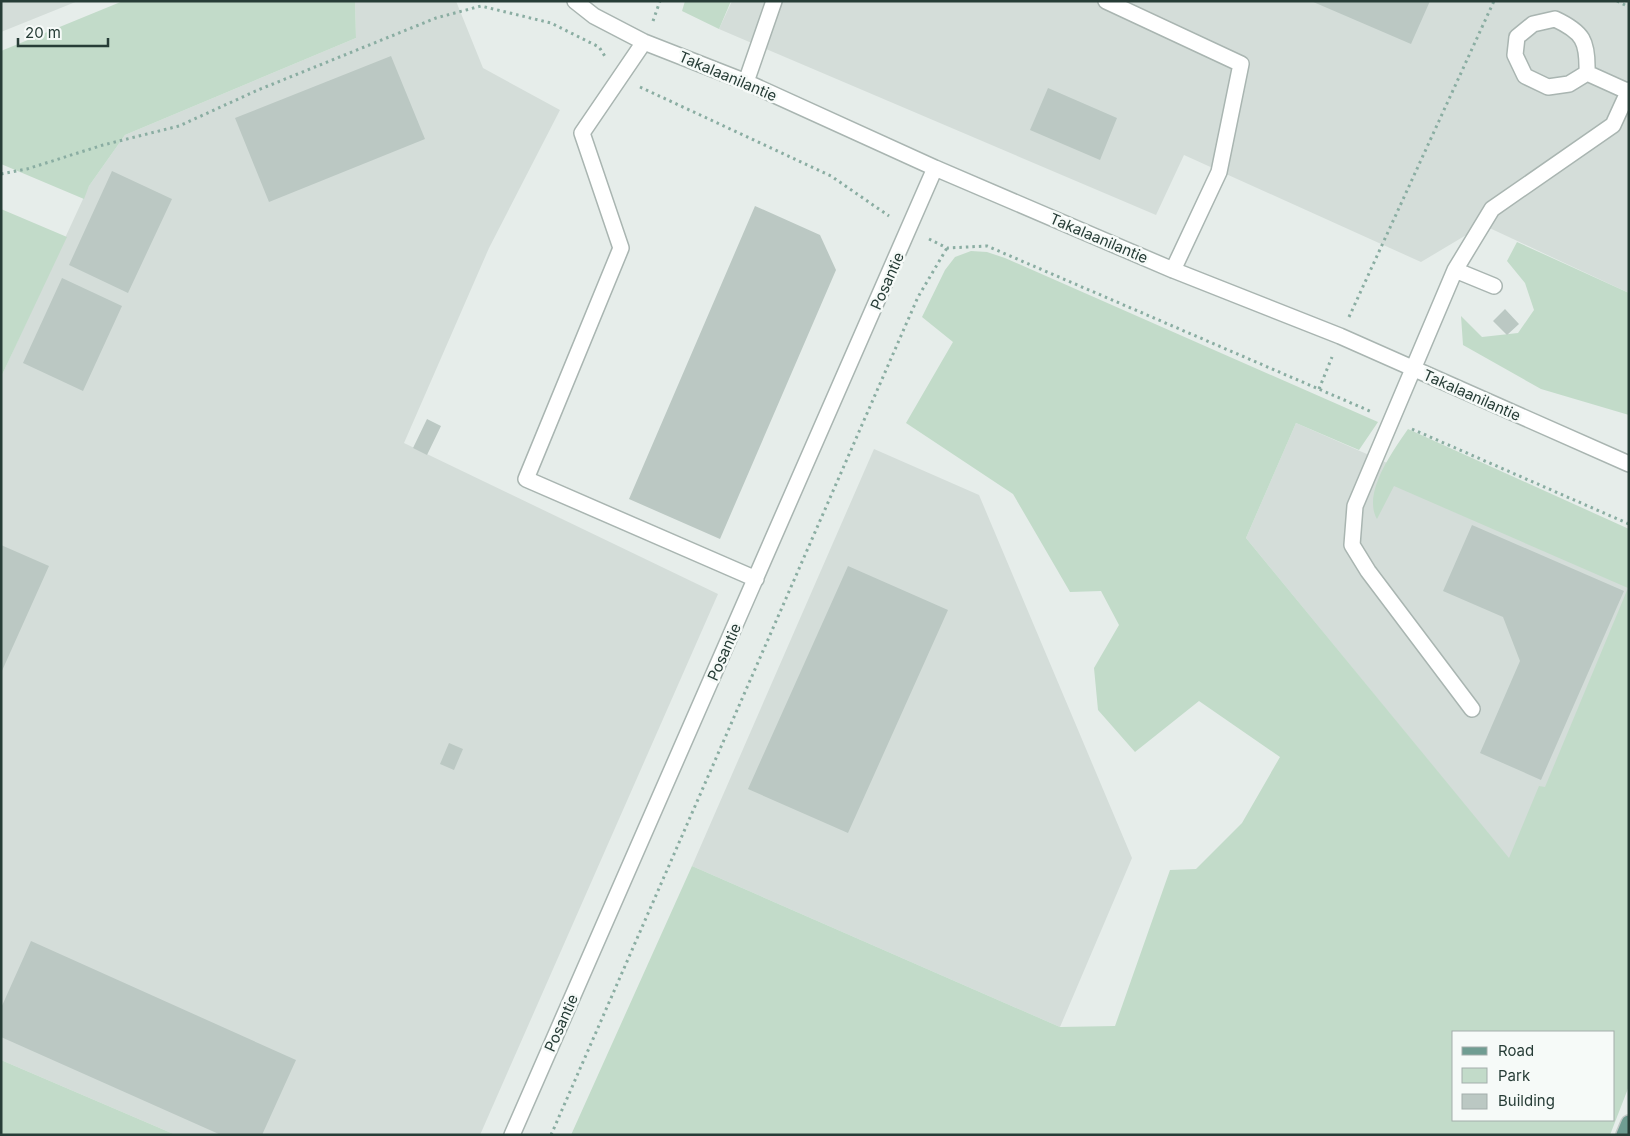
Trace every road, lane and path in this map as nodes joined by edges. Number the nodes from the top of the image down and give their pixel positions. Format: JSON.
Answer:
{"nodes":[{"id":1,"x":575,"y":1,"type":"edge"},
{"id":2,"x":774,"y":1,"type":"edge"},
{"id":3,"x":1106,"y":1,"type":"edge"},
{"id":4,"x":1494,"y":1,"type":"edge"},
{"id":5,"x":1617,"y":1,"type":"edge"},
{"id":6,"x":1629,"y":6,"type":"edge"},
{"id":7,"x":644,"y":42,"type":"junction"},
{"id":8,"x":1587,"y":73,"type":"junction"},
{"id":9,"x":620,"y":78,"type":"junction"},
{"id":10,"x":746,"y":82,"type":"junction"},
{"id":11,"x":1628,"y":91,"type":"edge"},
{"id":12,"x":935,"y":168,"type":"junction"},
{"id":13,"x":1,"y":174,"type":"edge"},
{"id":14,"x":909,"y":229,"type":"junction"},
{"id":15,"x":947,"y":248,"type":"junction"},
{"id":16,"x":1173,"y":270,"type":"junction"},
{"id":17,"x":1455,"y":270,"type":"junction"},
{"id":18,"x":1494,"y":286,"type":"dead end"},
{"id":19,"x":1340,"y":336,"type":"junction"},
{"id":20,"x":1414,"y":368,"type":"junction"},
{"id":21,"x":1319,"y":389,"type":"junction"},
{"id":22,"x":1392,"y":420,"type":"junction"},
{"id":23,"x":1629,"y":464,"type":"edge"},
{"id":24,"x":1629,"y":524,"type":"edge"},
{"id":25,"x":756,"y":579,"type":"junction"},
{"id":26,"x":1472,"y":709,"type":"dead end"},
{"id":27,"x":1629,"y":1123,"type":"edge"},
{"id":28,"x":512,"y":1135,"type":"edge"},
{"id":29,"x":551,"y":1135,"type":"edge"},
{"id":30,"x":1624,"y":1135,"type":"edge"}],
"edges":[{"from":1,"to":7,"type":"street","name":"Takalaanilantie"},
{"from":2,"to":10,"type":"street"},
{"from":3,"to":16,"type":"street"},
{"from":4,"to":19,"type":"path"},
{"from":5,"to":6,"type":"path"},
{"from":7,"to":9,"type":"street"},
{"from":7,"to":10,"type":"street","name":"Takalaanilantie"},
{"from":8,"to":8,"type":"street"},
{"from":8,"to":11,"type":"street"},
{"from":9,"to":13,"type":"path"},
{"from":9,"to":14,"type":"path"},
{"from":9,"to":25,"type":"street"},
{"from":10,"to":12,"type":"street","name":"Takalaanilantie"},
{"from":11,"to":17,"type":"street"},
{"from":12,"to":14,"type":"street","name":"Posantie"},
{"from":12,"to":16,"type":"street","name":"Takalaanilantie"},
{"from":14,"to":15,"type":"path"},
{"from":14,"to":25,"type":"street","name":"Posantie"},
{"from":15,"to":21,"type":"path"},
{"from":15,"to":29,"type":"path"},
{"from":16,"to":19,"type":"street","name":"Takalaanilantie"},
{"from":17,"to":18,"type":"street"},
{"from":17,"to":20,"type":"street"},
{"from":19,"to":20,"type":"street","name":"Takalaanilantie"},
{"from":19,"to":21,"type":"path"},
{"from":20,"to":22,"type":"street"},
{"from":20,"to":23,"type":"street","name":"Takalaanilantie"},
{"from":21,"to":22,"type":"path"},
{"from":22,"to":24,"type":"path"},
{"from":22,"to":26,"type":"street"},
{"from":25,"to":28,"type":"street","name":"Posantie"},
{"from":27,"to":30,"type":"main road"}]}
